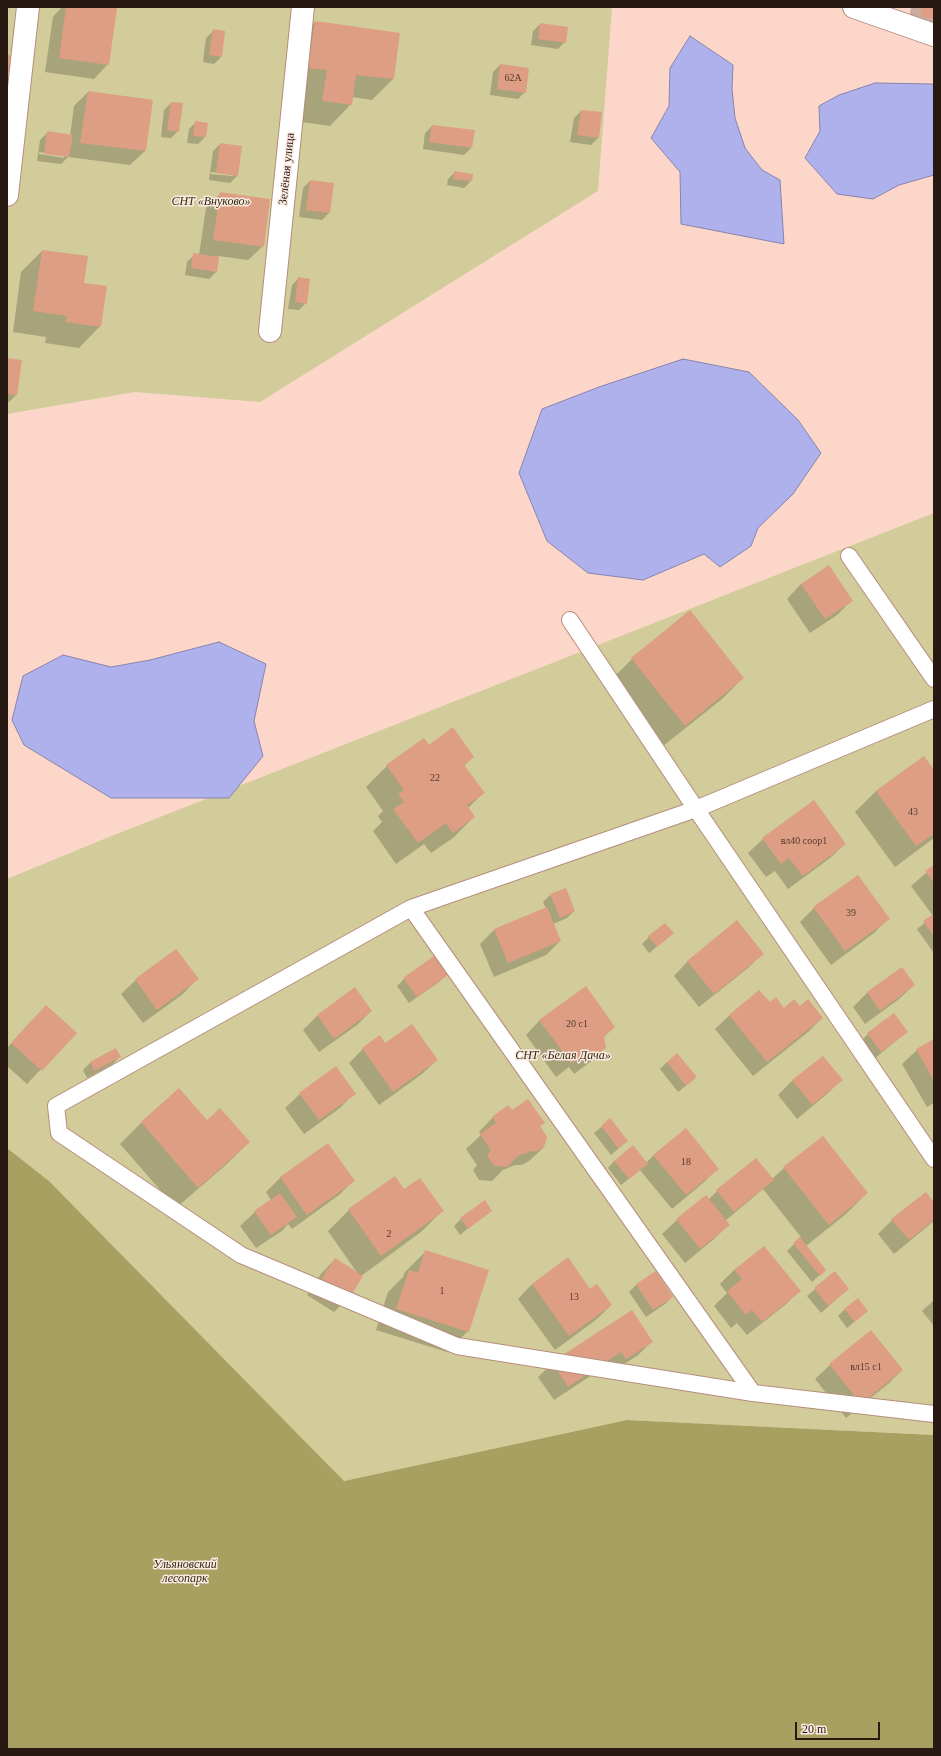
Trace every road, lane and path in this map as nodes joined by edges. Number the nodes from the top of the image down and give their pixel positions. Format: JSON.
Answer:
{"nodes":[{"id":1,"x":28,"y":7,"type":"edge"},
{"id":2,"x":303,"y":7,"type":"edge"},
{"id":3,"x":854,"y":7,"type":"edge"},
{"id":4,"x":934,"y":35,"type":"edge"},
{"id":5,"x":7,"y":195,"type":"edge"},
{"id":6,"x":270,"y":331,"type":"dead end"},
{"id":7,"x":849,"y":556,"type":"dead end"},
{"id":8,"x":570,"y":620,"type":"dead end"},
{"id":9,"x":934,"y":679,"type":"edge"},
{"id":10,"x":934,"y":709,"type":"edge"},
{"id":11,"x":696,"y":809,"type":"junction"},
{"id":12,"x":411,"y":908,"type":"junction"},
{"id":13,"x":934,"y":1159,"type":"edge"},
{"id":14,"x":753,"y":1393,"type":"junction"},
{"id":15,"x":934,"y":1414,"type":"edge"}],
"edges":[{"from":1,"to":5,"type":"street"},
{"from":2,"to":6,"type":"street","name":"Зелёная улица"},
{"from":3,"to":4,"type":"street"},
{"from":7,"to":9,"type":"lane"},
{"from":8,"to":11,"type":"lane"},
{"from":10,"to":11,"type":"lane"},
{"from":11,"to":12,"type":"lane"},
{"from":11,"to":13,"type":"lane"},
{"from":12,"to":14,"type":"lane"},
{"from":12,"to":14,"type":"lane"},
{"from":14,"to":15,"type":"lane"}]}
